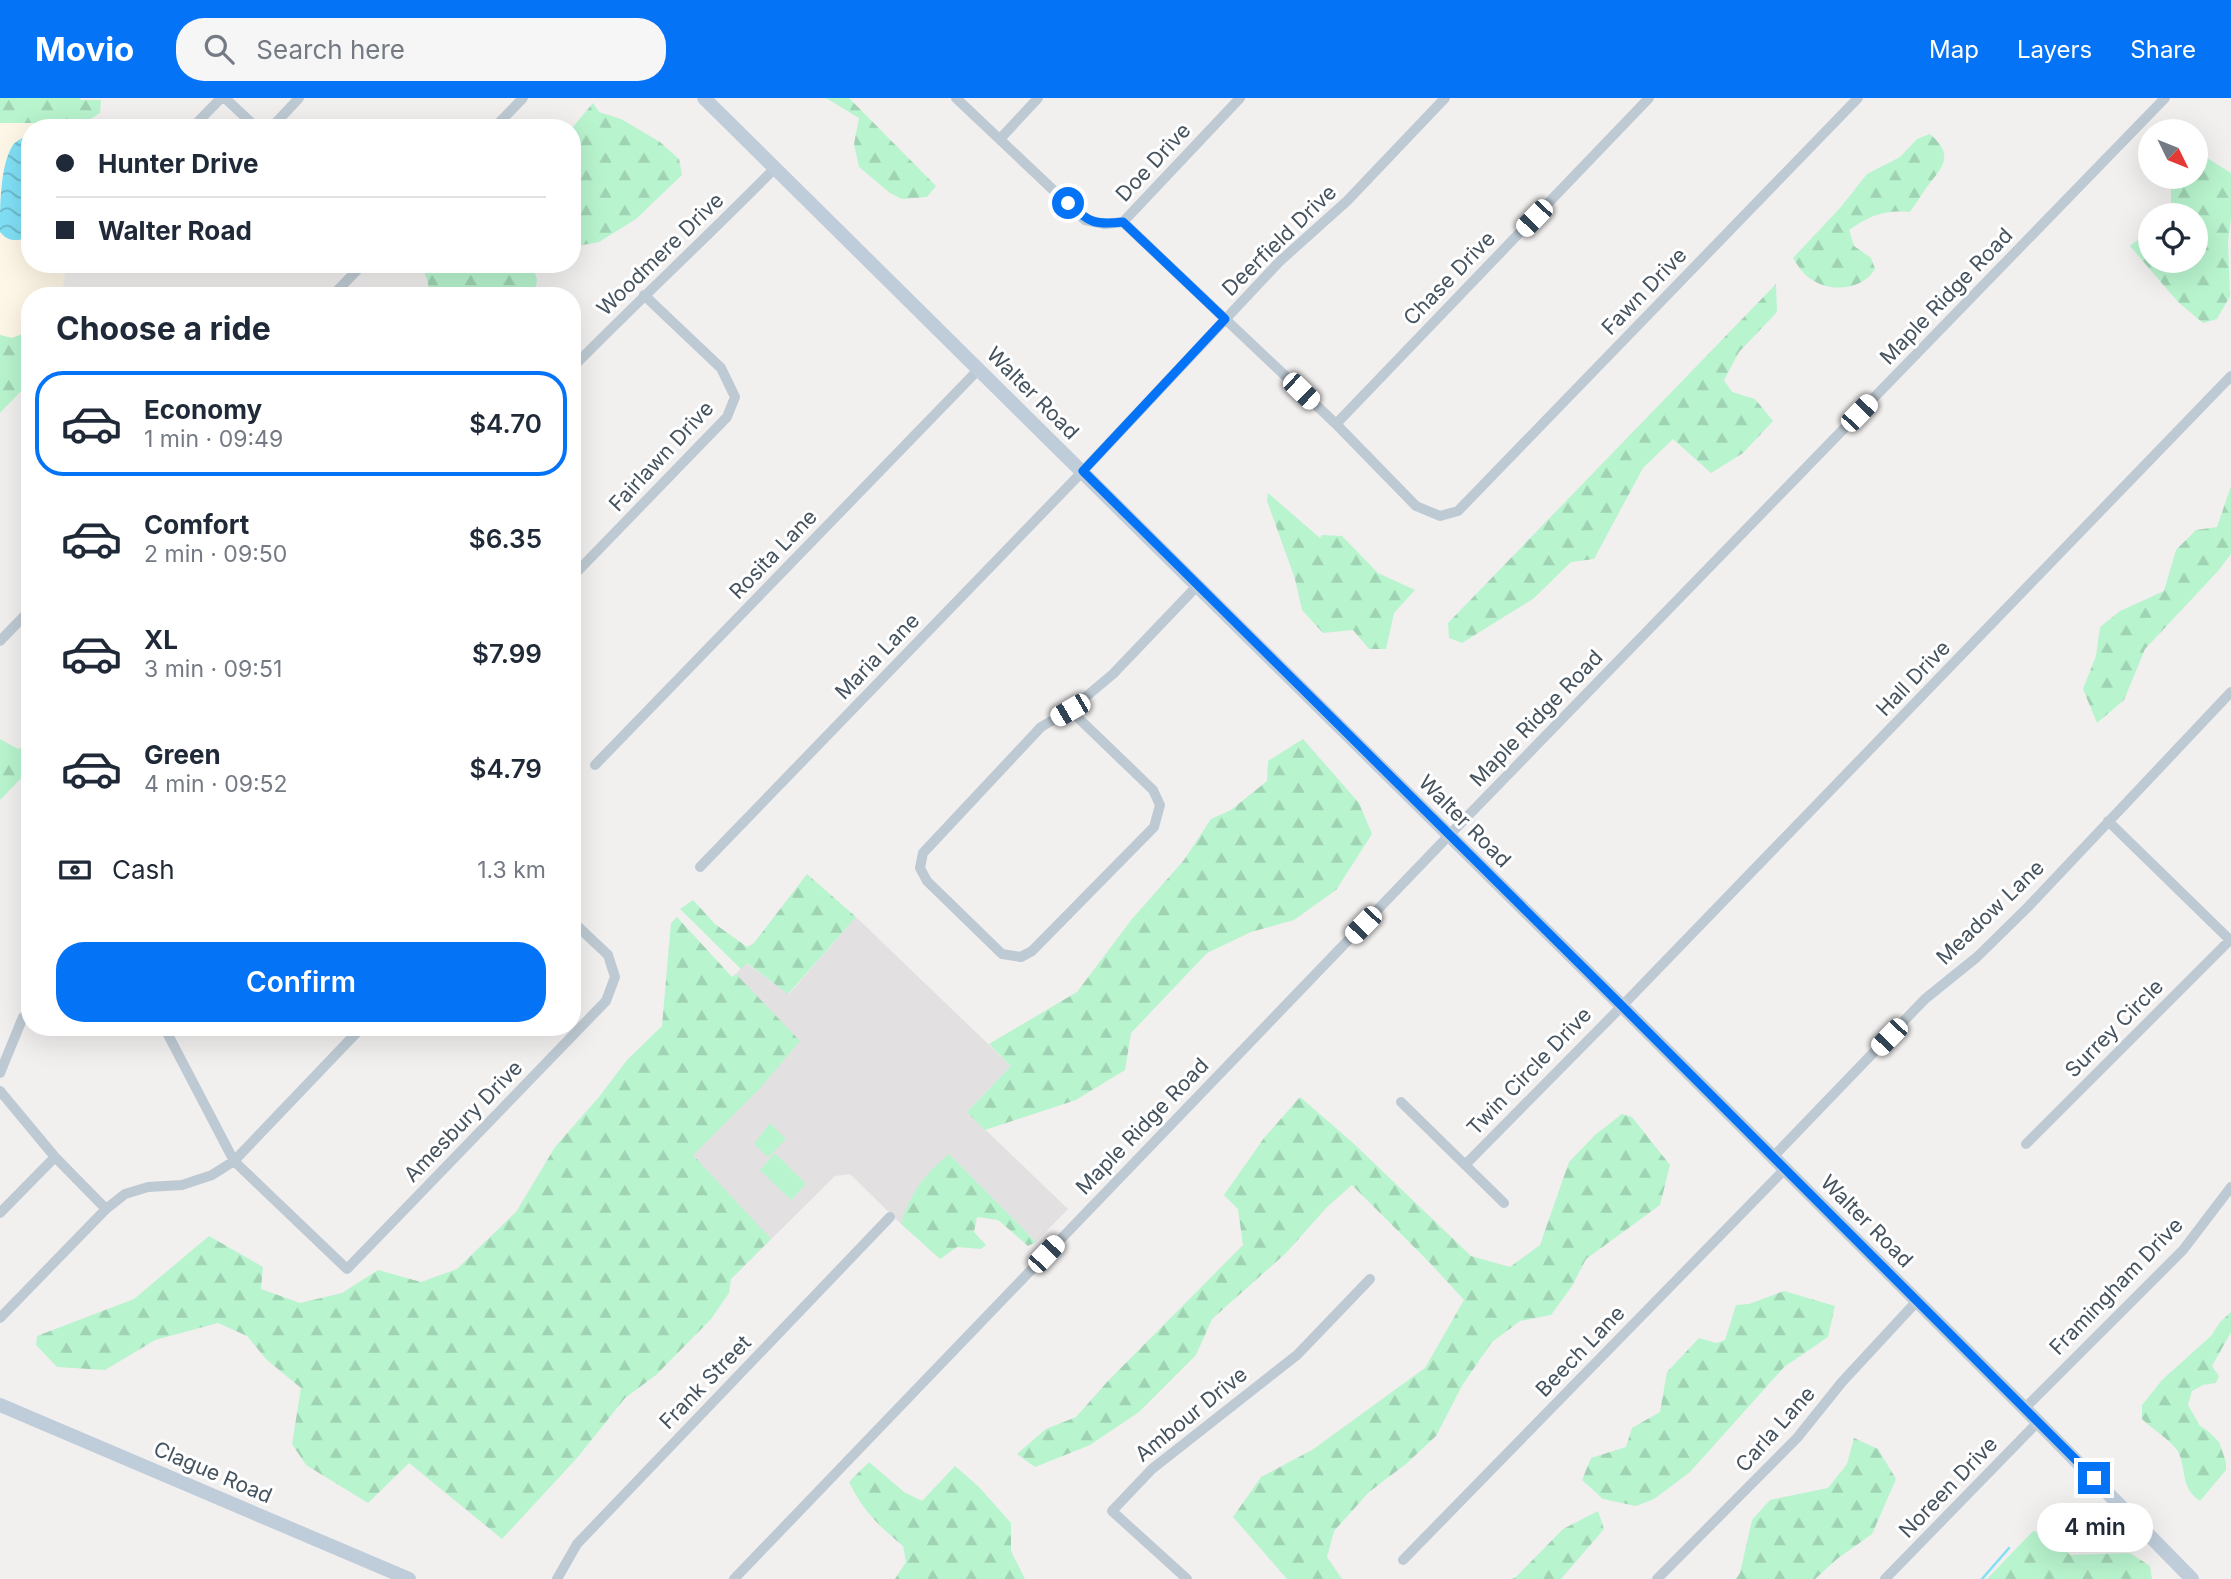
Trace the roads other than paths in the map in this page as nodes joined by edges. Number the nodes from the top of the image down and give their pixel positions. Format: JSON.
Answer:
{"nodes":[{"id":1,"x":223,"y":98,"type":"edge"},
{"id":2,"x":299,"y":98,"type":"edge"},
{"id":3,"x":523,"y":98,"type":"edge"},
{"id":4,"x":704,"y":98,"type":"edge"},
{"id":5,"x":956,"y":98,"type":"edge"},
{"id":6,"x":1038,"y":98,"type":"edge"},
{"id":7,"x":1240,"y":98,"type":"edge"},
{"id":8,"x":1445,"y":98,"type":"edge"},
{"id":9,"x":1649,"y":98,"type":"edge"},
{"id":10,"x":1858,"y":98,"type":"edge"},
{"id":11,"x":2165,"y":98,"type":"edge"},
{"id":12,"x":201,"y":119,"type":"edge"},
{"id":13,"x":247,"y":119,"type":"edge"},
{"id":14,"x":279,"y":119,"type":"edge"},
{"id":15,"x":503,"y":119,"type":"edge"},
{"id":16,"x":1000,"y":138,"type":"junction"},
{"id":17,"x":775,"y":168,"type":"junction"},
{"id":18,"x":1123,"y":222,"type":"junction"},
{"id":19,"x":354,"y":273,"type":"edge"},
{"id":20,"x":341,"y":287,"type":"edge"},
{"id":21,"x":644,"y":295,"type":"junction"},
{"id":22,"x":1225,"y":319,"type":"junction"},
{"id":23,"x":581,"y":359,"type":"edge"},
{"id":24,"x":979,"y":369,"type":"junction"},
{"id":25,"x":2231,"y":376,"type":"edge"},
{"id":26,"x":1336,"y":424,"type":"junction"},
{"id":27,"x":1083,"y":471,"type":"junction"},
{"id":28,"x":581,"y":568,"type":"edge"},
{"id":29,"x":1198,"y":585,"type":"junction"},
{"id":30,"x":21,"y":619,"type":"edge"},
{"id":31,"x":0,"y":641,"type":"edge"},
{"id":32,"x":2231,"y":692,"type":"edge"},
{"id":33,"x":1070,"y":710,"type":"junction"},
{"id":34,"x":595,"y":765,"type":"dead end"},
{"id":35,"x":2108,"y":821,"type":"junction"},
{"id":36,"x":1450,"y":835,"type":"junction"},
{"id":37,"x":700,"y":867,"type":"dead end"},
{"id":38,"x":581,"y":930,"type":"edge"},
{"id":39,"x":2230,"y":941,"type":"edge"},
{"id":40,"x":1622,"y":1006,"type":"junction"},
{"id":41,"x":21,"y":1022,"type":"edge"},
{"id":42,"x":581,"y":1027,"type":"edge"},
{"id":43,"x":169,"y":1036,"type":"edge"},
{"id":44,"x":353,"y":1036,"type":"edge"},
{"id":45,"x":572,"y":1036,"type":"edge"},
{"id":46,"x":0,"y":1073,"type":"edge"},
{"id":47,"x":0,"y":1091,"type":"edge"},
{"id":48,"x":1401,"y":1102,"type":"dead end"},
{"id":49,"x":2026,"y":1144,"type":"dead end"},
{"id":50,"x":55,"y":1157,"type":"junction"},
{"id":51,"x":1773,"y":1157,"type":"junction"},
{"id":52,"x":234,"y":1161,"type":"junction"},
{"id":53,"x":1465,"y":1165,"type":"junction"},
{"id":54,"x":1786,"y":1169,"type":"junction"},
{"id":55,"x":2231,"y":1187,"type":"edge"},
{"id":56,"x":1504,"y":1203,"type":"dead end"},
{"id":57,"x":106,"y":1209,"type":"junction"},
{"id":58,"x":0,"y":1213,"type":"edge"},
{"id":59,"x":890,"y":1217,"type":"dead end"},
{"id":60,"x":1370,"y":1279,"type":"dead end"},
{"id":61,"x":1917,"y":1301,"type":"junction"},
{"id":62,"x":0,"y":1318,"type":"edge"},
{"id":63,"x":0,"y":1405,"type":"edge"},
{"id":64,"x":2025,"y":1408,"type":"junction"},
{"id":65,"x":2039,"y":1422,"type":"junction"},
{"id":66,"x":1403,"y":1560,"type":"dead end"},
{"id":67,"x":2186,"y":1577,"type":"edge"},
{"id":68,"x":409,"y":1579,"type":"edge"},
{"id":69,"x":557,"y":1579,"type":"edge"},
{"id":70,"x":734,"y":1579,"type":"edge"},
{"id":71,"x":1187,"y":1579,"type":"edge"},
{"id":72,"x":1657,"y":1579,"type":"edge"},
{"id":73,"x":1885,"y":1579,"type":"edge"}],
"edges":[{"from":1,"to":12,"type":"street"},
{"from":1,"to":13,"type":"street"},
{"from":2,"to":14,"type":"street"},
{"from":3,"to":15,"type":"street"},
{"from":4,"to":17,"type":"street","name":"Walter Road"},
{"from":5,"to":16,"type":"street"},
{"from":6,"to":16,"type":"street"},
{"from":7,"to":18,"type":"street","name":"Doe Drive"},
{"from":8,"to":22,"type":"street","name":"Deerfield Drive"},
{"from":9,"to":26,"type":"street","name":"Chase Drive"},
{"from":10,"to":26,"type":"street","name":"Fawn Drive"},
{"from":11,"to":36,"type":"street","name":"Maple Ridge Road"},
{"from":16,"to":18,"type":"street"},
{"from":17,"to":21,"type":"street","name":"Woodmere Drive"},
{"from":17,"to":24,"type":"street","name":"Walter Road"},
{"from":18,"to":22,"type":"street"},
{"from":19,"to":20,"type":"street"},
{"from":21,"to":23,"type":"street","name":"Woodmere Drive"},
{"from":21,"to":28,"type":"street","name":"Fairlawn Drive"},
{"from":22,"to":26,"type":"street"},
{"from":22,"to":27,"type":"street","name":"Deerfield Drive"},
{"from":24,"to":27,"type":"street","name":"Walter Road"},
{"from":24,"to":34,"type":"street","name":"Rosita Lane"},
{"from":25,"to":40,"type":"street","name":"Hall Drive"},
{"from":27,"to":29,"type":"street","name":"Walter Road"},
{"from":27,"to":37,"type":"street","name":"Maria Lane"},
{"from":29,"to":33,"type":"street"},
{"from":29,"to":36,"type":"street","name":"Walter Road"},
{"from":30,"to":31,"type":"street"},
{"from":32,"to":35,"type":"street","name":"Meadow Lane"},
{"from":33,"to":33,"type":"street"},
{"from":35,"to":39,"type":"street"},
{"from":35,"to":51,"type":"street","name":"Meadow Lane"},
{"from":36,"to":40,"type":"street","name":"Walter Road"},
{"from":36,"to":70,"type":"street","name":"Maple Ridge Road"},
{"from":38,"to":42,"type":"street","name":"Amesbury Drive"},
{"from":39,"to":49,"type":"street","name":"Surrey Circle"},
{"from":40,"to":51,"type":"street","name":"Walter Road"},
{"from":40,"to":53,"type":"street","name":"Twin Circle Drive"},
{"from":41,"to":46,"type":"street"},
{"from":43,"to":52,"type":"street"},
{"from":44,"to":52,"type":"street"},
{"from":45,"to":52,"type":"street","name":"Amesbury Drive"},
{"from":47,"to":50,"type":"street"},
{"from":48,"to":53,"type":"street","name":"Twin Circle Drive"},
{"from":50,"to":57,"type":"street"},
{"from":50,"to":58,"type":"street"},
{"from":51,"to":54,"type":"street","name":"Walter Road"},
{"from":52,"to":57,"type":"street"},
{"from":53,"to":56,"type":"street","name":"Twin Circle Drive"},
{"from":54,"to":61,"type":"street","name":"Walter Road"},
{"from":54,"to":66,"type":"street","name":"Beech Lane"},
{"from":55,"to":64,"type":"street","name":"Framingham Drive"},
{"from":57,"to":62,"type":"street"},
{"from":59,"to":69,"type":"street","name":"Frank Street"},
{"from":60,"to":71,"type":"street","name":"Ambour Drive"},
{"from":61,"to":64,"type":"street","name":"Walter Road"},
{"from":61,"to":72,"type":"street","name":"Carla Lane"},
{"from":63,"to":68,"type":"street","name":"Clague Road"},
{"from":64,"to":65,"type":"street","name":"Walter Road"},
{"from":65,"to":67,"type":"street","name":"Walter Road"},
{"from":65,"to":73,"type":"street","name":"Noreen Drive"}]}
